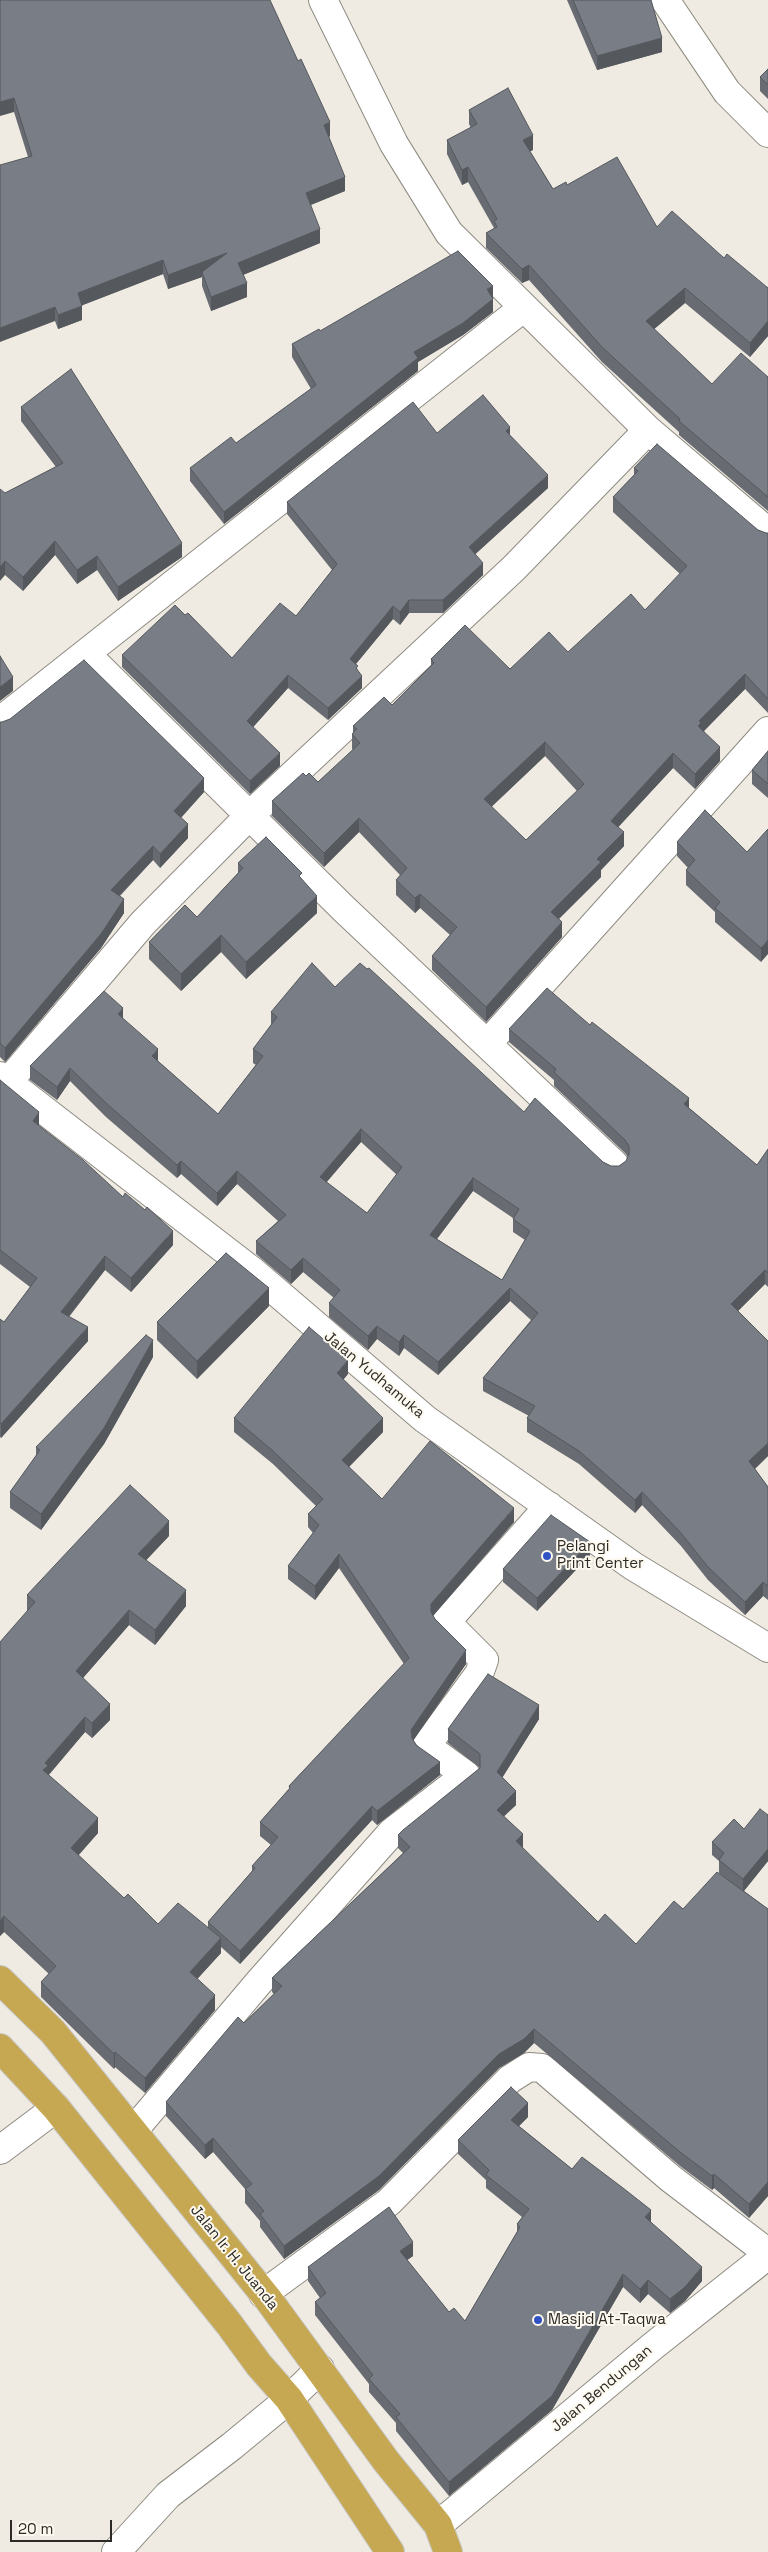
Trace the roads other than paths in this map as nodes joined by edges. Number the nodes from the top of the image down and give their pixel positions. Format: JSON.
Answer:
{"nodes":[{"id":1,"x":322,"y":0,"type":"edge"},
{"id":2,"x":665,"y":0,"type":"edge"},
{"id":3,"x":768,"y":133,"type":"edge"},
{"id":4,"x":523,"y":308,"type":"junction"},
{"id":5,"x":648,"y":430,"type":"junction"},
{"id":6,"x":768,"y":532,"type":"edge"},
{"id":7,"x":86,"y":654,"type":"junction"},
{"id":8,"x":0,"y":722,"type":"edge"},
{"id":9,"x":768,"y":731,"type":"edge"},
{"id":10,"x":250,"y":815,"type":"junction"},
{"id":11,"x":487,"y":1044,"type":"junction"},
{"id":12,"x":4,"y":1079,"type":"edge"},
{"id":13,"x":614,"y":1164,"type":"edge"},
{"id":14,"x":549,"y":1506,"type":"junction"},
{"id":15,"x":768,"y":1648,"type":"edge"},
{"id":16,"x":0,"y":1980,"type":"edge"},
{"id":17,"x":0,"y":2048,"type":"edge"},
{"id":18,"x":56,"y":2108,"type":"junction"},
{"id":19,"x":133,"y":2131,"type":"junction"},
{"id":20,"x":0,"y":2150,"type":"edge"},
{"id":21,"x":768,"y":2254,"type":"edge"},
{"id":22,"x":263,"y":2294,"type":"junction"},
{"id":23,"x":320,"y":2369,"type":"junction"},
{"id":24,"x":289,"y":2398,"type":"junction"},
{"id":25,"x":438,"y":2525,"type":"junction"},
{"id":26,"x":116,"y":2552,"type":"edge"},
{"id":27,"x":390,"y":2552,"type":"edge"},
{"id":28,"x":448,"y":2552,"type":"edge"}],
"edges":[{"from":1,"to":4,"type":"street"},
{"from":2,"to":3,"type":"street"},
{"from":4,"to":5,"type":"street"},
{"from":4,"to":7,"type":"street"},
{"from":5,"to":6,"type":"street"},
{"from":5,"to":10,"type":"street"},
{"from":7,"to":8,"type":"street"},
{"from":7,"to":10,"type":"street"},
{"from":9,"to":11,"type":"street"},
{"from":10,"to":11,"type":"street"},
{"from":10,"to":12,"type":"street"},
{"from":11,"to":13,"type":"street"},
{"from":12,"to":14,"type":"street","name":"Jalan Yudhamuka"},
{"from":14,"to":15,"type":"street","name":"Jalan Yudhamuka"},
{"from":14,"to":19,"type":"street"},
{"from":16,"to":19,"type":"highway","name":"Jalan Ir. H. Juanda"},
{"from":17,"to":18,"type":"highway"},
{"from":18,"to":20,"type":"street"},
{"from":18,"to":24,"type":"highway"},
{"from":19,"to":22,"type":"highway","name":"Jalan Ir. H. Juanda"},
{"from":21,"to":22,"type":"street"},
{"from":21,"to":25,"type":"street","name":"Jalan Bendungan"},
{"from":22,"to":23,"type":"highway","name":"Jalan Ir. H. Juanda"},
{"from":23,"to":24,"type":"street"},
{"from":23,"to":25,"type":"highway","name":"Jalan Ir. H. Juanda"},
{"from":24,"to":26,"type":"street"},
{"from":24,"to":27,"type":"highway"},
{"from":25,"to":28,"type":"highway","name":"Jalan Ir. H. Juanda"}]}
